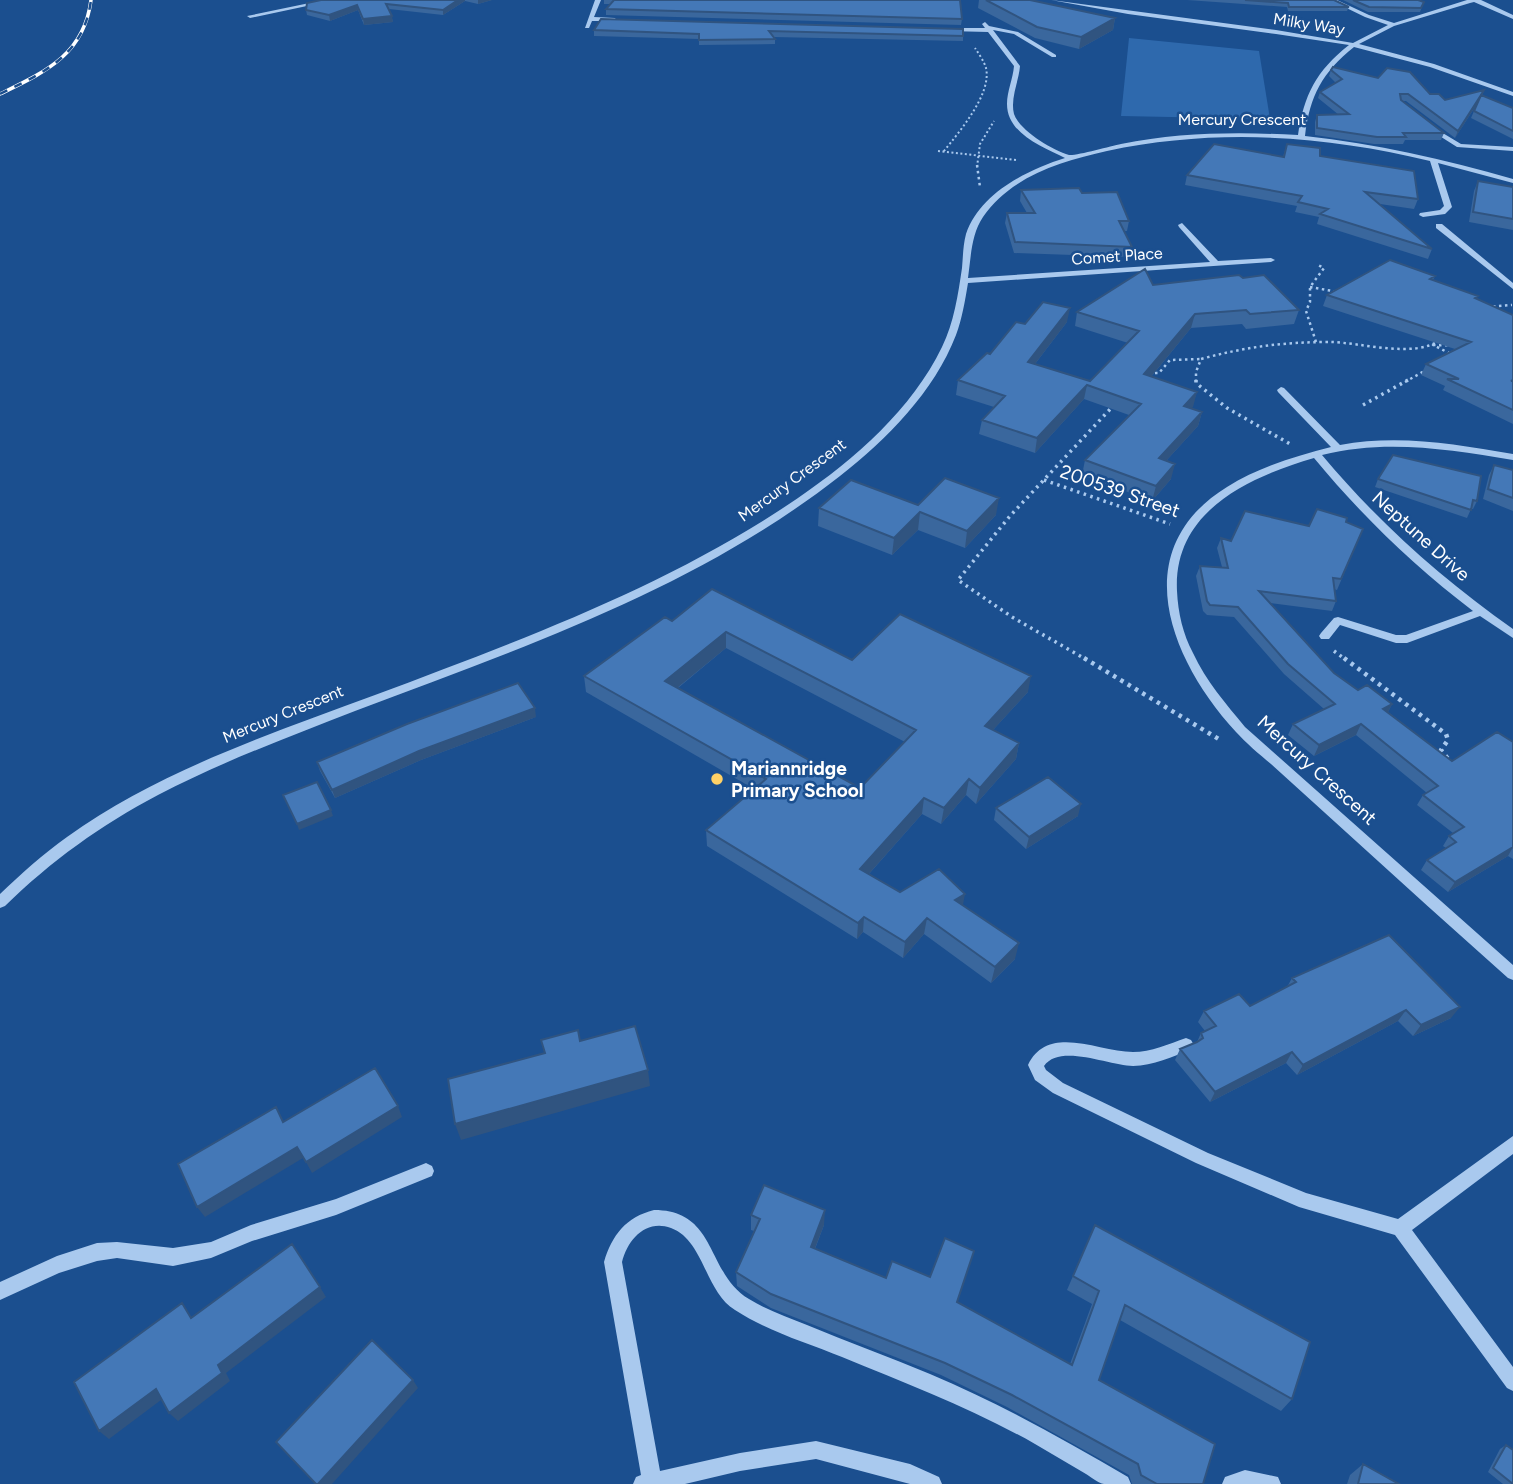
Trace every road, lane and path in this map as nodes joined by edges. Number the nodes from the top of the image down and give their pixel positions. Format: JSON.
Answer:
{"nodes":[{"id":1,"x":332,"y":0,"type":"edge"},
{"id":2,"x":598,"y":0,"type":"edge"},
{"id":3,"x":1054,"y":0,"type":"edge"},
{"id":4,"x":1322,"y":0,"type":"edge"},
{"id":5,"x":1476,"y":0,"type":"edge"},
{"id":6,"x":1336,"y":2,"type":"edge"},
{"id":7,"x":250,"y":16,"type":"dead end"},
{"id":8,"x":1513,"y":17,"type":"edge"},
{"id":9,"x":591,"y":19,"type":"junction"},
{"id":10,"x":618,"y":20,"type":"edge"},
{"id":11,"x":1392,"y":24,"type":"junction"},
{"id":12,"x":986,"y":26,"type":"junction"},
{"id":13,"x":587,"y":27,"type":"dead end"},
{"id":14,"x":946,"y":29,"type":"joint"},
{"id":15,"x":1351,"y":44,"type":"junction"},
{"id":16,"x":1054,"y":56,"type":"dead end"},
{"id":17,"x":1513,"y":94,"type":"edge"},
{"id":18,"x":1011,"y":100,"type":"junction"},
{"id":19,"x":1421,"y":120,"type":"edge"},
{"id":20,"x":1301,"y":138,"type":"junction"},
{"id":21,"x":1481,"y":148,"type":"junction"},
{"id":22,"x":1513,"y":149,"type":"edge"},
{"id":23,"x":937,"y":150,"type":"dead end"},
{"id":24,"x":944,"y":151,"type":"junction"},
{"id":25,"x":976,"y":155,"type":"junction"},
{"id":26,"x":1023,"y":158,"type":"dead end"},
{"id":27,"x":1071,"y":158,"type":"junction"},
{"id":28,"x":1433,"y":159,"type":"junction"},
{"id":29,"x":1486,"y":165,"type":"junction"},
{"id":30,"x":1513,"y":181,"type":"edge"},
{"id":31,"x":992,"y":200,"type":"junction"},
{"id":32,"x":1423,"y":215,"type":"dead end"},
{"id":33,"x":1182,"y":225,"type":"dead end"},
{"id":34,"x":1439,"y":226,"type":"dead end"},
{"id":35,"x":1271,"y":260,"type":"dead end"},
{"id":36,"x":1216,"y":264,"type":"junction"},
{"id":37,"x":1318,"y":265,"type":"dead end"},
{"id":38,"x":966,"y":281,"type":"junction"},
{"id":39,"x":1310,"y":287,"type":"junction"},
{"id":40,"x":1513,"y":287,"type":"edge"},
{"id":41,"x":1346,"y":294,"type":"edge"},
{"id":42,"x":1513,"y":304,"type":"edge"},
{"id":43,"x":1485,"y":308,"type":"edge"},
{"id":44,"x":1446,"y":334,"type":"edge"},
{"id":45,"x":1456,"y":338,"type":"edge"},
{"id":46,"x":1316,"y":342,"type":"junction"},
{"id":47,"x":1433,"y":345,"type":"junction"},
{"id":48,"x":1476,"y":346,"type":"junction"},
{"id":49,"x":1201,"y":359,"type":"junction"},
{"id":50,"x":1436,"y":365,"type":"edge"},
{"id":51,"x":1140,"y":381,"type":"edge"},
{"id":52,"x":1281,"y":390,"type":"dead end"},
{"id":53,"x":1122,"y":398,"type":"edge"},
{"id":54,"x":1363,"y":405,"type":"dead end"},
{"id":55,"x":1339,"y":450,"type":"junction"},
{"id":56,"x":1313,"y":455,"type":"junction"},
{"id":57,"x":1513,"y":457,"type":"edge"},
{"id":58,"x":1044,"y":480,"type":"junction"},
{"id":59,"x":1188,"y":530,"type":"junction"},
{"id":60,"x":1481,"y":612,"type":"junction"},
{"id":61,"x":1513,"y":634,"type":"edge"},
{"id":62,"x":1325,"y":636,"type":"joint"},
{"id":63,"x":1230,"y":745,"type":"dead end"},
{"id":64,"x":1450,"y":761,"type":"edge"},
{"id":65,"x":0,"y":902,"type":"edge"},
{"id":66,"x":1513,"y":974,"type":"edge"},
{"id":67,"x":1186,"y":1045,"type":"edge"},
{"id":68,"x":1513,"y":1143,"type":"edge"},
{"id":69,"x":426,"y":1171,"type":"dead end"},
{"id":70,"x":1400,"y":1228,"type":"junction"},
{"id":71,"x":0,"y":1291,"type":"edge"},
{"id":72,"x":1513,"y":1382,"type":"edge"},
{"id":73,"x":647,"y":1483,"type":"edge"},
{"id":74,"x":932,"y":1484,"type":"edge"},
{"id":75,"x":1121,"y":1484,"type":"edge"},
{"id":76,"x":1232,"y":1484,"type":"edge"},
{"id":77,"x":1271,"y":1484,"type":"edge"}],
"edges":[{"from":1,"to":7,"type":"street"},
{"from":2,"to":9,"type":"street"},
{"from":3,"to":15,"type":"street","name":"Milky Way"},
{"from":4,"to":6,"type":"street"},
{"from":5,"to":8,"type":"street"},
{"from":5,"to":11,"type":"street"},
{"from":6,"to":11,"type":"street"},
{"from":9,"to":10,"type":"street"},
{"from":9,"to":13,"type":"street"},
{"from":11,"to":15,"type":"street"},
{"from":12,"to":14,"type":"street"},
{"from":12,"to":16,"type":"street"},
{"from":12,"to":18,"type":"street"},
{"from":14,"to":24,"type":"path"},
{"from":15,"to":17,"type":"street","name":"Milky Way"},
{"from":15,"to":20,"type":"street"},
{"from":18,"to":25,"type":"path"},
{"from":18,"to":27,"type":"street"},
{"from":19,"to":21,"type":"street"},
{"from":20,"to":27,"type":"street","name":"Mercury Crescent"},
{"from":20,"to":28,"type":"street","name":"Mercury Crescent"},
{"from":21,"to":22,"type":"street"},
{"from":21,"to":29,"type":"street"},
{"from":23,"to":24,"type":"path"},
{"from":24,"to":25,"type":"path"},
{"from":25,"to":26,"type":"path"},
{"from":25,"to":31,"type":"path"},
{"from":27,"to":31,"type":"street","name":"Mercury Crescent"},
{"from":28,"to":29,"type":"street","name":"Mercury Crescent"},
{"from":28,"to":32,"type":"street"},
{"from":29,"to":30,"type":"street","name":"Mercury Crescent"},
{"from":31,"to":38,"type":"street","name":"Mercury Crescent"},
{"from":33,"to":36,"type":"street"},
{"from":34,"to":40,"type":"street"},
{"from":35,"to":36,"type":"street","name":"Comet Place"},
{"from":36,"to":38,"type":"street","name":"Comet Place"},
{"from":37,"to":39,"type":"path"},
{"from":38,"to":65,"type":"street","name":"Mercury Crescent"},
{"from":39,"to":41,"type":"path"},
{"from":39,"to":46,"type":"path"},
{"from":42,"to":43,"type":"path"},
{"from":44,"to":47,"type":"path"},
{"from":45,"to":48,"type":"path"},
{"from":46,"to":47,"type":"path"},
{"from":46,"to":49,"type":"path"},
{"from":47,"to":48,"type":"path"},
{"from":47,"to":48,"type":"path"},
{"from":49,"to":51,"type":"path"},
{"from":49,"to":56,"type":"path"},
{"from":50,"to":54,"type":"path"},
{"from":52,"to":55,"type":"street"},
{"from":53,"to":58,"type":"path","name":"200539 Street"},
{"from":55,"to":56,"type":"street","name":"Mercury Crescent"},
{"from":55,"to":57,"type":"street","name":"Mercury Crescent"},
{"from":56,"to":59,"type":"street","name":"Mercury Crescent"},
{"from":56,"to":60,"type":"street","name":"Neptune Drive"},
{"from":58,"to":59,"type":"path","name":"200539 Street"},
{"from":58,"to":63,"type":"path","name":"200539 Street"},
{"from":59,"to":66,"type":"street","name":"Mercury Crescent"},
{"from":60,"to":61,"type":"street","name":"Neptune Drive"},
{"from":60,"to":62,"type":"street"},
{"from":62,"to":64,"type":"path"},
{"from":67,"to":70,"type":"street"},
{"from":68,"to":70,"type":"street"},
{"from":69,"to":71,"type":"street"},
{"from":70,"to":72,"type":"street"},
{"from":73,"to":74,"type":"street"},
{"from":73,"to":75,"type":"street"},
{"from":76,"to":77,"type":"street"}]}
